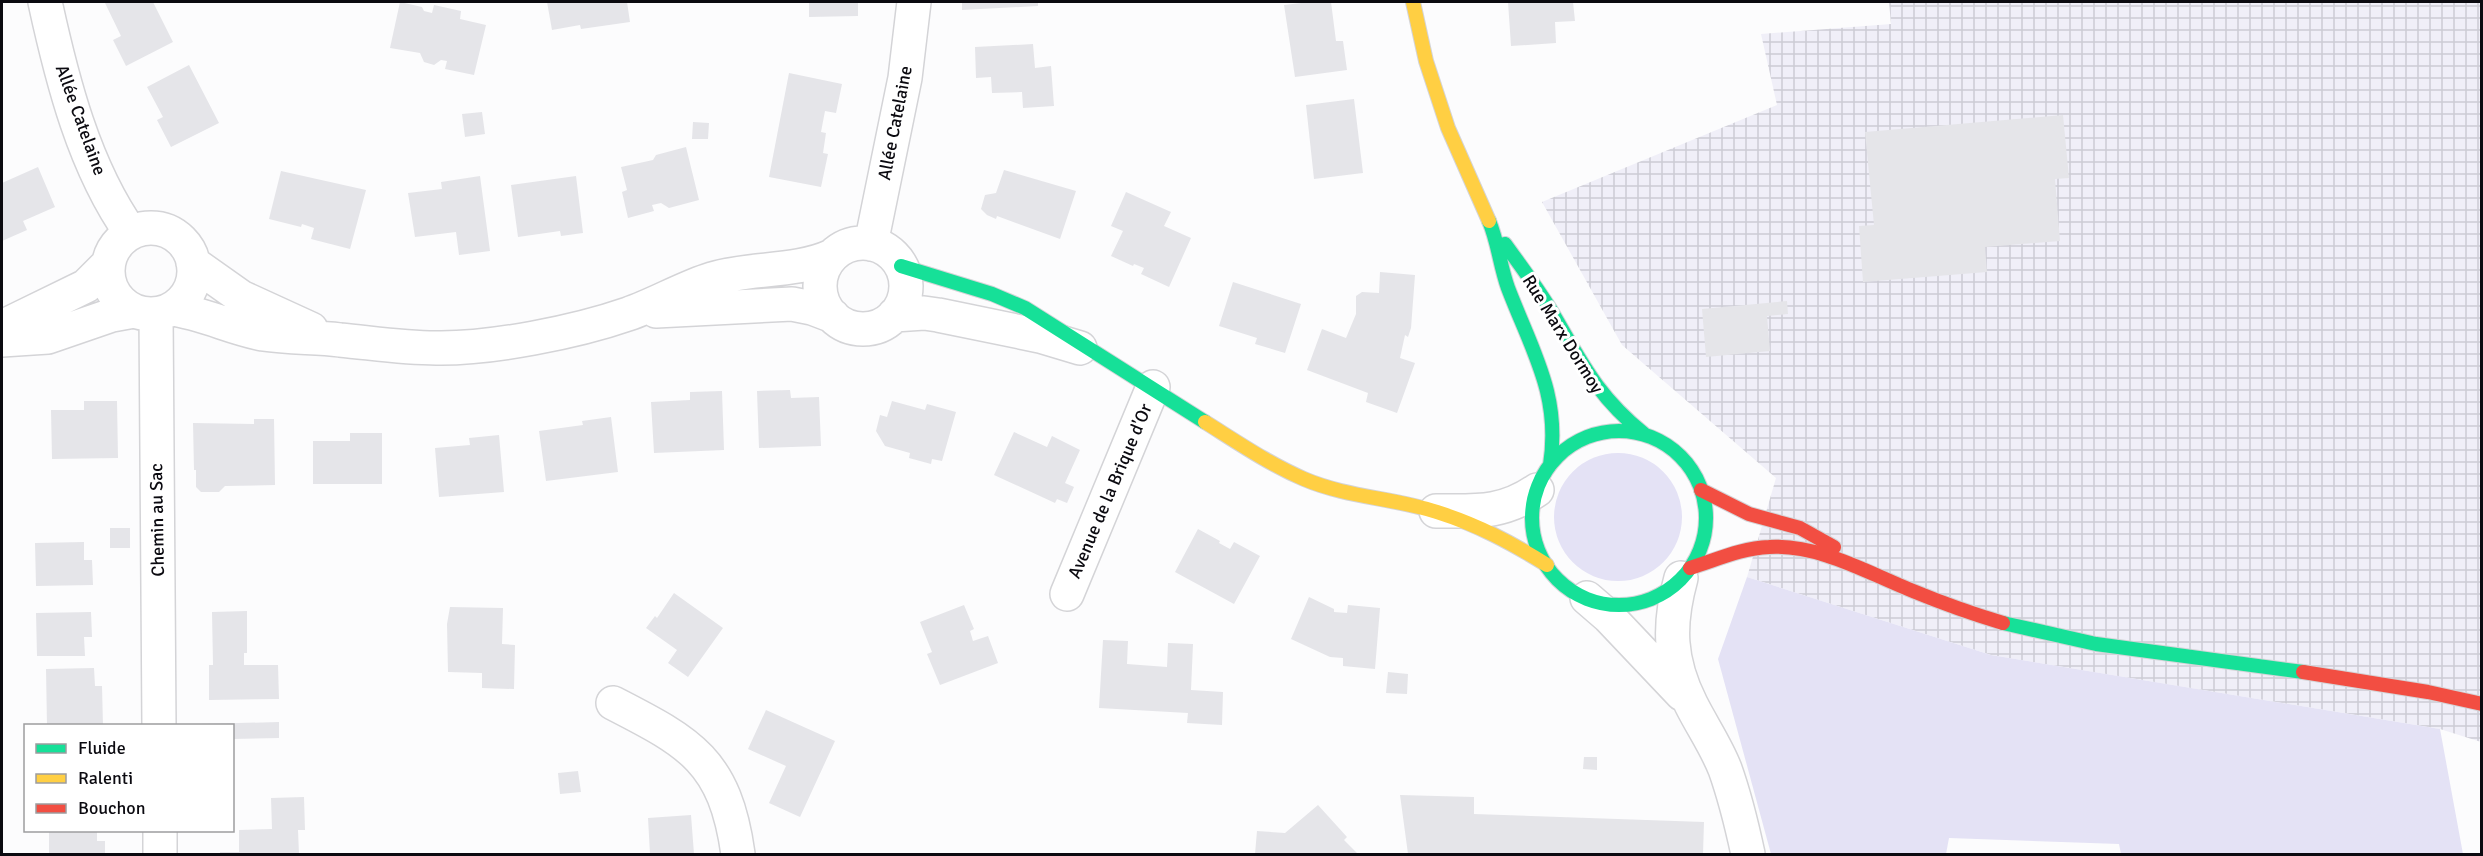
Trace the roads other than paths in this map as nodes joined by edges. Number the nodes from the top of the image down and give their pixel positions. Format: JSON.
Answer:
{"nodes":[{"id":1,"x":45,"y":2,"type":"edge"},
{"id":2,"x":914,"y":2,"type":"edge"},
{"id":3,"x":1413,"y":2,"type":"edge"},
{"id":4,"x":1491,"y":226,"type":"junction"},
{"id":5,"x":131,"y":233,"type":"junction"},
{"id":6,"x":871,"y":244,"type":"junction"},
{"id":7,"x":832,"y":256,"type":"junction"},
{"id":8,"x":193,"y":263,"type":"junction"},
{"id":9,"x":108,"y":264,"type":"junction"},
{"id":10,"x":901,"y":266,"type":"junction"},
{"id":11,"x":154,"y":312,"type":"junction"},
{"id":12,"x":627,"y":314,"type":"junction"},
{"id":13,"x":894,"y":315,"type":"junction"},
{"id":14,"x":833,"y":316,"type":"junction"},
{"id":15,"x":2,"y":327,"type":"edge"},
{"id":16,"x":338,"y":339,"type":"junction"},
{"id":17,"x":2,"y":340,"type":"edge"},
{"id":18,"x":1098,"y":353,"type":"junction"},
{"id":19,"x":1153,"y":387,"type":"junction"},
{"id":20,"x":1644,"y":435,"type":"junction"},
{"id":21,"x":1544,"y":478,"type":"junction"},
{"id":22,"x":1701,"y":490,"type":"junction"},
{"id":23,"x":1434,"y":511,"type":"junction"},
{"id":24,"x":1547,"y":565,"type":"junction"},
{"id":25,"x":1686,"y":573,"type":"junction"},
{"id":26,"x":1883,"y":579,"type":"junction"},
{"id":27,"x":1066,"y":594,"type":"dead end"},
{"id":28,"x":1587,"y":598,"type":"junction"},
{"id":29,"x":613,"y":703,"type":"dead end"},
{"id":30,"x":1691,"y":704,"type":"junction"},
{"id":31,"x":2481,"y":704,"type":"edge"},
{"id":32,"x":159,"y":724,"type":"edge"},
{"id":33,"x":160,"y":832,"type":"edge"},
{"id":34,"x":160,"y":855,"type":"edge"},
{"id":35,"x":738,"y":855,"type":"edge"},
{"id":36,"x":1748,"y":855,"type":"edge"}],
"edges":[{"from":1,"to":5,"type":"street","name":"Allée Catelaine"},
{"from":2,"to":6,"type":"street","name":"Allée Catelaine"},
{"from":3,"to":4,"type":"street","name":"Rue Marx Dormoy"},
{"from":4,"to":20,"type":"street","name":"Rue Marx Dormoy"},
{"from":4,"to":21,"type":"street","name":"Rue Marx Dormoy"},
{"from":5,"to":8,"type":"street"},
{"from":5,"to":9,"type":"street"},
{"from":6,"to":7,"type":"street"},
{"from":6,"to":10,"type":"street"},
{"from":7,"to":12,"type":"street"},
{"from":7,"to":14,"type":"street"},
{"from":8,"to":11,"type":"street"},
{"from":8,"to":16,"type":"street"},
{"from":9,"to":11,"type":"street"},
{"from":9,"to":15,"type":"street"},
{"from":10,"to":13,"type":"street"},
{"from":10,"to":18,"type":"street","name":"Avenue de la Brique d'Or"},
{"from":11,"to":16,"type":"street"},
{"from":11,"to":17,"type":"street"},
{"from":11,"to":32,"type":"street","name":"Chemin au Sac"},
{"from":12,"to":14,"type":"street"},
{"from":12,"to":16,"type":"street"},
{"from":13,"to":14,"type":"street"},
{"from":13,"to":18,"type":"street","name":"Avenue de la Brique d'Or"},
{"from":18,"to":19,"type":"street","name":"Avenue de la Brique d'Or"},
{"from":19,"to":23,"type":"street","name":"Avenue de la Brique d'Or"},
{"from":19,"to":27,"type":"street","name":"Avenue de la Brique d'Or"},
{"from":20,"to":21,"type":"street"},
{"from":20,"to":22,"type":"street"},
{"from":21,"to":23,"type":"street","name":"Avenue de la Brique d'Or"},
{"from":21,"to":24,"type":"street"},
{"from":22,"to":25,"type":"street"},
{"from":22,"to":26,"type":"street"},
{"from":23,"to":24,"type":"street","name":"Avenue de la Brique d'Or"},
{"from":24,"to":28,"type":"street"},
{"from":25,"to":26,"type":"street"},
{"from":25,"to":28,"type":"street"},
{"from":25,"to":30,"type":"street"},
{"from":26,"to":31,"type":"street"},
{"from":28,"to":30,"type":"street"},
{"from":29,"to":35,"type":"street"},
{"from":30,"to":36,"type":"street"},
{"from":33,"to":34,"type":"street"}]}
